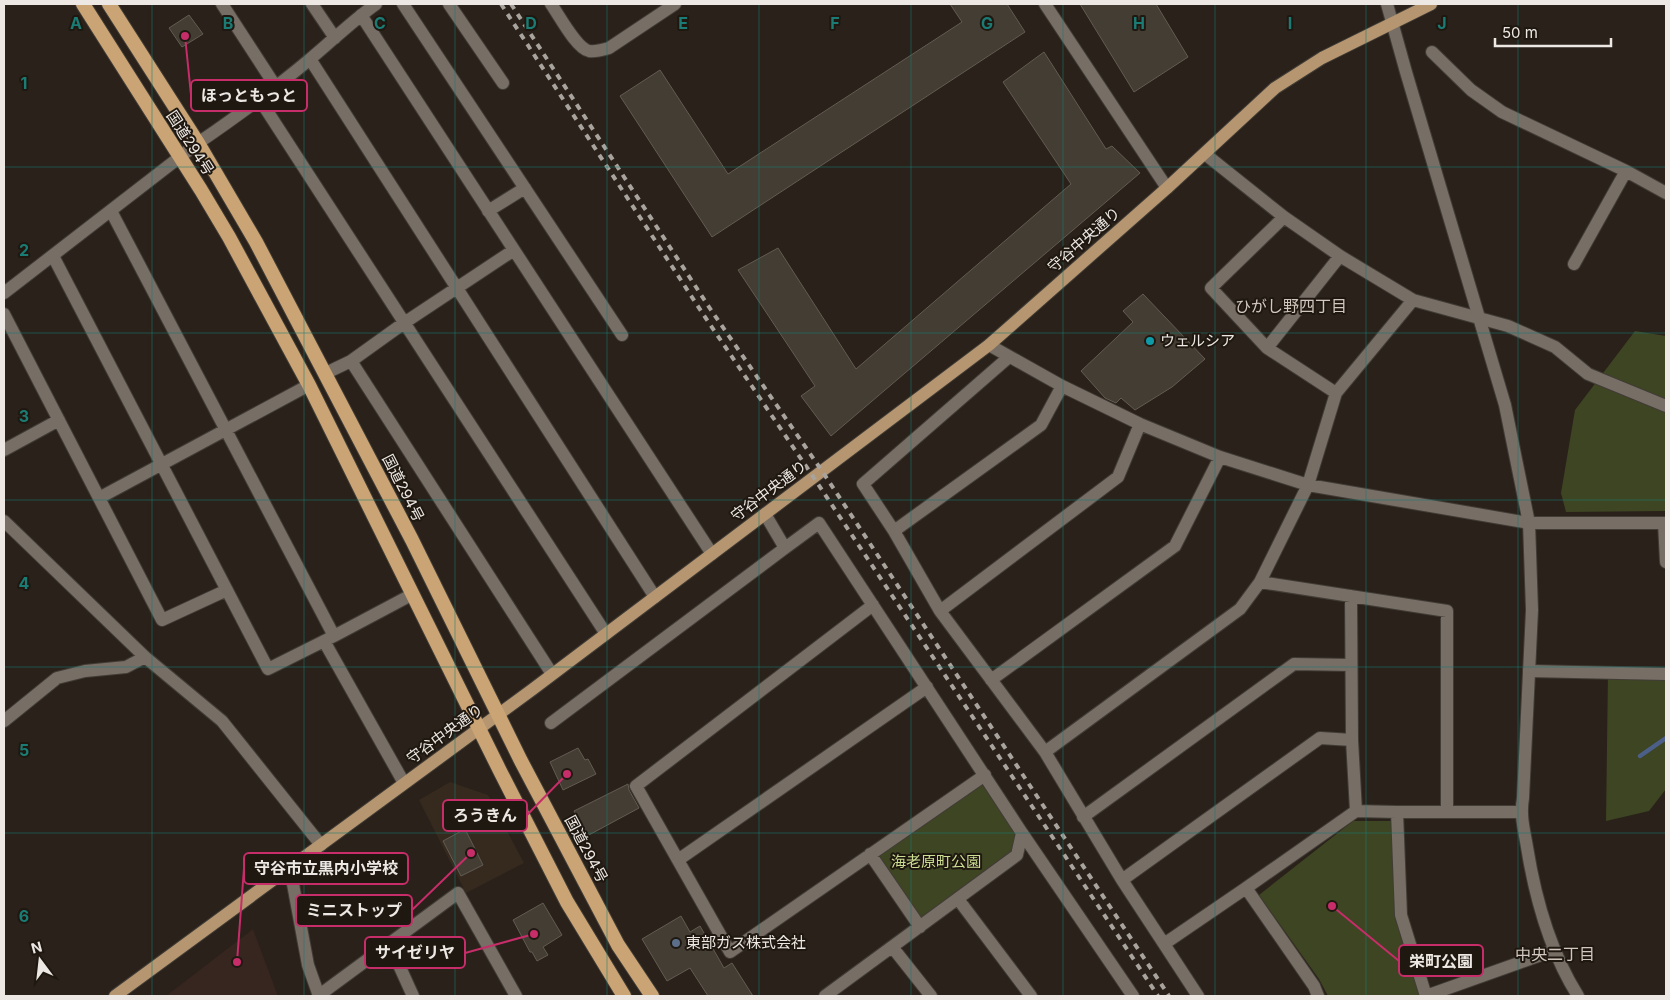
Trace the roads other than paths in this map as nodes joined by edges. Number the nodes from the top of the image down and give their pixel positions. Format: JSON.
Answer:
{"nodes":[{"id":1,"x":83,"y":4,"type":"edge"},
{"id":2,"x":109,"y":4,"type":"edge"},
{"id":3,"x":222,"y":4,"type":"edge"},
{"id":4,"x":312,"y":4,"type":"edge"},
{"id":5,"x":403,"y":4,"type":"edge"},
{"id":6,"x":449,"y":4,"type":"edge"},
{"id":7,"x":551,"y":4,"type":"edge"},
{"id":8,"x":675,"y":4,"type":"edge"},
{"id":9,"x":1045,"y":4,"type":"edge"},
{"id":10,"x":1387,"y":4,"type":"edge"},
{"id":11,"x":1431,"y":4,"type":"edge"},
{"id":12,"x":367,"y":8,"type":"edge"},
{"id":13,"x":1392,"y":23,"type":"junction"},
{"id":14,"x":335,"y":38,"type":"junction"},
{"id":15,"x":1432,"y":52,"type":"dead end"},
{"id":16,"x":310,"y":59,"type":"junction"},
{"id":17,"x":503,"y":83,"type":"dead end"},
{"id":18,"x":276,"y":87,"type":"junction"},
{"id":19,"x":260,"y":100,"type":"junction"},
{"id":20,"x":198,"y":143,"type":"junction"},
{"id":21,"x":1205,"y":154,"type":"junction"},
{"id":22,"x":180,"y":157,"type":"junction"},
{"id":23,"x":1626,"y":171,"type":"junction"},
{"id":24,"x":525,"y":188,"type":"junction"},
{"id":25,"x":1167,"y":188,"type":"junction"},
{"id":26,"x":1666,"y":193,"type":"edge"},
{"id":27,"x":111,"y":211,"type":"junction"},
{"id":28,"x":488,"y":211,"type":"junction"},
{"id":29,"x":1284,"y":217,"type":"junction"},
{"id":30,"x":514,"y":250,"type":"junction"},
{"id":31,"x":53,"y":256,"type":"junction"},
{"id":32,"x":1340,"y":256,"type":"junction"},
{"id":33,"x":1574,"y":264,"type":"dead end"},
{"id":34,"x":456,"y":287,"type":"junction"},
{"id":35,"x":4,"y":293,"type":"edge"},
{"id":36,"x":1413,"y":300,"type":"junction"},
{"id":37,"x":4,"y":314,"type":"edge"},
{"id":38,"x":1480,"y":318,"type":"junction"},
{"id":39,"x":404,"y":322,"type":"junction"},
{"id":40,"x":622,"y":335,"type":"dead end"},
{"id":41,"x":989,"y":345,"type":"junction"},
{"id":42,"x":1267,"y":348,"type":"junction"},
{"id":43,"x":1009,"y":357,"type":"junction"},
{"id":44,"x":351,"y":361,"type":"junction"},
{"id":45,"x":326,"y":373,"type":"junction"},
{"id":46,"x":309,"y":385,"type":"junction"},
{"id":47,"x":1062,"y":386,"type":"junction"},
{"id":48,"x":1336,"y":392,"type":"junction"},
{"id":49,"x":1666,"y":406,"type":"edge"},
{"id":50,"x":59,"y":420,"type":"junction"},
{"id":51,"x":1140,"y":424,"type":"junction"},
{"id":52,"x":225,"y":430,"type":"junction"},
{"id":53,"x":4,"y":450,"type":"edge"},
{"id":54,"x":1220,"y":457,"type":"junction"},
{"id":55,"x":161,"y":464,"type":"junction"},
{"id":56,"x":1308,"y":484,"type":"junction"},
{"id":57,"x":99,"y":498,"type":"junction"},
{"id":58,"x":765,"y":514,"type":"junction"},
{"id":59,"x":4,"y":521,"type":"edge"},
{"id":60,"x":1529,"y":523,"type":"junction"},
{"id":61,"x":1665,"y":523,"type":"edge"},
{"id":62,"x":894,"y":531,"type":"junction"},
{"id":63,"x":785,"y":548,"type":"junction"},
{"id":64,"x":712,"y":554,"type":"junction"},
{"id":65,"x":1666,"y":562,"type":"edge"},
{"id":66,"x":1260,"y":582,"type":"junction"},
{"id":67,"x":227,"y":590,"type":"junction"},
{"id":68,"x":413,"y":594,"type":"junction"},
{"id":69,"x":1351,"y":596,"type":"junction"},
{"id":70,"x":655,"y":597,"type":"junction"},
{"id":71,"x":873,"y":606,"type":"junction"},
{"id":72,"x":940,"y":611,"type":"junction"},
{"id":73,"x":606,"y":634,"type":"junction"},
{"id":74,"x":329,"y":638,"type":"junction"},
{"id":75,"x":145,"y":657,"type":"junction"},
{"id":76,"x":1351,"y":665,"type":"junction"},
{"id":77,"x":1529,"y":671,"type":"junction"},
{"id":78,"x":552,"y":674,"type":"junction"},
{"id":79,"x":1666,"y":674,"type":"edge"},
{"id":80,"x":991,"y":680,"type":"junction"},
{"id":81,"x":926,"y":687,"type":"junction"},
{"id":82,"x":498,"y":715,"type":"junction"},
{"id":83,"x":4,"y":721,"type":"edge"},
{"id":84,"x":551,"y":723,"type":"dead end"},
{"id":85,"x":480,"y":729,"type":"junction"},
{"id":86,"x":1352,"y":740,"type":"junction"},
{"id":87,"x":1045,"y":752,"type":"junction"},
{"id":88,"x":984,"y":776,"type":"junction"},
{"id":89,"x":404,"y":784,"type":"junction"},
{"id":90,"x":1356,"y":811,"type":"junction"},
{"id":91,"x":1397,"y":812,"type":"junction"},
{"id":92,"x":1447,"y":812,"type":"junction"},
{"id":93,"x":1521,"y":812,"type":"junction"},
{"id":94,"x":1084,"y":817,"type":"junction"},
{"id":95,"x":1022,"y":833,"type":"junction"},
{"id":96,"x":321,"y":845,"type":"junction"},
{"id":97,"x":870,"y":854,"type":"junction"},
{"id":98,"x":678,"y":860,"type":"junction"},
{"id":99,"x":290,"y":868,"type":"junction"},
{"id":100,"x":1122,"y":880,"type":"junction"},
{"id":101,"x":1246,"y":888,"type":"junction"},
{"id":102,"x":958,"y":899,"type":"junction"},
{"id":103,"x":920,"y":928,"type":"junction"},
{"id":104,"x":389,"y":943,"type":"junction"},
{"id":105,"x":1164,"y":944,"type":"junction"},
{"id":106,"x":892,"y":948,"type":"junction"},
{"id":107,"x":1556,"y":950,"type":"junction"},
{"id":108,"x":115,"y":996,"type":"edge"},
{"id":109,"x":319,"y":996,"type":"edge"},
{"id":110,"x":413,"y":996,"type":"edge"},
{"id":111,"x":516,"y":996,"type":"edge"},
{"id":112,"x":624,"y":996,"type":"edge"},
{"id":113,"x":652,"y":996,"type":"edge"},
{"id":114,"x":825,"y":996,"type":"edge"},
{"id":115,"x":931,"y":996,"type":"edge"},
{"id":116,"x":1031,"y":996,"type":"edge"},
{"id":117,"x":1133,"y":996,"type":"edge"},
{"id":118,"x":1198,"y":996,"type":"edge"},
{"id":119,"x":1318,"y":996,"type":"edge"},
{"id":120,"x":1426,"y":996,"type":"edge"},
{"id":121,"x":1578,"y":996,"type":"edge"}],
"edges":[{"from":1,"to":22,"type":"highway","name":"国道294号"},
{"from":2,"to":20,"type":"highway","name":"国道294号"},
{"from":3,"to":18,"type":"street"},
{"from":4,"to":14,"type":"street"},
{"from":5,"to":24,"type":"street"},
{"from":6,"to":17,"type":"street"},
{"from":7,"to":8,"type":"street"},
{"from":9,"to":25,"type":"street"},
{"from":10,"to":13,"type":"street"},
{"from":11,"to":13,"type":"main road","name":"守谷中央通り"},
{"from":12,"to":14,"type":"street"},
{"from":12,"to":28,"type":"street"},
{"from":13,"to":21,"type":"main road","name":"守谷中央通り"},
{"from":13,"to":38,"type":"street"},
{"from":14,"to":16,"type":"street"},
{"from":15,"to":23,"type":"street"},
{"from":16,"to":18,"type":"street"},
{"from":16,"to":34,"type":"street"},
{"from":18,"to":19,"type":"street"},
{"from":19,"to":20,"type":"street"},
{"from":19,"to":39,"type":"street"},
{"from":20,"to":22,"type":"street"},
{"from":20,"to":45,"type":"highway","name":"国道294号"},
{"from":21,"to":25,"type":"main road","name":"守谷中央通り"},
{"from":21,"to":29,"type":"street"},
{"from":22,"to":27,"type":"street"},
{"from":22,"to":46,"type":"highway","name":"国道294号"},
{"from":23,"to":26,"type":"street"},
{"from":23,"to":33,"type":"street"},
{"from":24,"to":28,"type":"street"},
{"from":24,"to":40,"type":"street"},
{"from":25,"to":41,"type":"main road","name":"守谷中央通り"},
{"from":27,"to":31,"type":"street"},
{"from":27,"to":52,"type":"street"},
{"from":28,"to":30,"type":"street"},
{"from":29,"to":32,"type":"street"},
{"from":29,"to":42,"type":"street"},
{"from":30,"to":34,"type":"street"},
{"from":30,"to":64,"type":"street"},
{"from":31,"to":35,"type":"street"},
{"from":31,"to":55,"type":"street"},
{"from":32,"to":36,"type":"street"},
{"from":32,"to":42,"type":"street"},
{"from":34,"to":39,"type":"street"},
{"from":34,"to":70,"type":"street"},
{"from":36,"to":38,"type":"street"},
{"from":36,"to":48,"type":"street"},
{"from":37,"to":50,"type":"street"},
{"from":38,"to":49,"type":"street"},
{"from":38,"to":60,"type":"street"},
{"from":39,"to":44,"type":"street"},
{"from":39,"to":73,"type":"street"},
{"from":41,"to":43,"type":"street"},
{"from":41,"to":58,"type":"main road","name":"守谷中央通り"},
{"from":42,"to":48,"type":"street"},
{"from":43,"to":47,"type":"street"},
{"from":43,"to":62,"type":"street"},
{"from":44,"to":45,"type":"street"},
{"from":44,"to":78,"type":"street"},
{"from":45,"to":82,"type":"highway","name":"国道294号"},
{"from":46,"to":52,"type":"street"},
{"from":46,"to":68,"type":"highway","name":"国道294号"},
{"from":47,"to":51,"type":"street"},
{"from":47,"to":62,"type":"street"},
{"from":48,"to":56,"type":"street"},
{"from":50,"to":53,"type":"street"},
{"from":50,"to":57,"type":"street"},
{"from":51,"to":54,"type":"street"},
{"from":51,"to":72,"type":"street"},
{"from":52,"to":55,"type":"street"},
{"from":52,"to":74,"type":"street"},
{"from":54,"to":56,"type":"street"},
{"from":54,"to":80,"type":"street"},
{"from":55,"to":57,"type":"street"},
{"from":55,"to":67,"type":"street"},
{"from":56,"to":60,"type":"street"},
{"from":56,"to":66,"type":"street"},
{"from":57,"to":67,"type":"street"},
{"from":58,"to":63,"type":"street"},
{"from":58,"to":64,"type":"main road","name":"守谷中央通り"},
{"from":59,"to":75,"type":"street"},
{"from":60,"to":61,"type":"street"},
{"from":60,"to":77,"type":"street"},
{"from":61,"to":65,"type":"street"},
{"from":62,"to":72,"type":"street"},
{"from":63,"to":71,"type":"street"},
{"from":63,"to":84,"type":"street"},
{"from":64,"to":70,"type":"main road","name":"守谷中央通り"},
{"from":66,"to":69,"type":"street"},
{"from":66,"to":87,"type":"street"},
{"from":67,"to":74,"type":"street"},
{"from":68,"to":74,"type":"street"},
{"from":68,"to":85,"type":"highway","name":"国道294号"},
{"from":69,"to":76,"type":"street"},
{"from":69,"to":92,"type":"street"},
{"from":70,"to":73,"type":"main road","name":"守谷中央通り"},
{"from":71,"to":81,"type":"street"},
{"from":71,"to":98,"type":"street"},
{"from":72,"to":80,"type":"street"},
{"from":73,"to":78,"type":"main road","name":"守谷中央通り"},
{"from":74,"to":89,"type":"street"},
{"from":75,"to":83,"type":"street"},
{"from":75,"to":96,"type":"street"},
{"from":76,"to":86,"type":"street"},
{"from":76,"to":94,"type":"street"},
{"from":77,"to":79,"type":"street"},
{"from":77,"to":93,"type":"street"},
{"from":78,"to":82,"type":"main road","name":"守谷中央通り"},
{"from":80,"to":87,"type":"street"},
{"from":81,"to":88,"type":"street"},
{"from":81,"to":98,"type":"street"},
{"from":82,"to":85,"type":"main road","name":"守谷中央通り"},
{"from":82,"to":113,"type":"highway","name":"国道294号"},
{"from":85,"to":89,"type":"main road","name":"守谷中央通り"},
{"from":85,"to":112,"type":"highway","name":"国道294号"},
{"from":86,"to":90,"type":"street"},
{"from":86,"to":100,"type":"street"},
{"from":87,"to":94,"type":"street"},
{"from":88,"to":95,"type":"street"},
{"from":88,"to":97,"type":"street"},
{"from":89,"to":96,"type":"main road","name":"守谷中央通り"},
{"from":90,"to":91,"type":"street"},
{"from":90,"to":101,"type":"street"},
{"from":91,"to":92,"type":"street"},
{"from":91,"to":120,"type":"street"},
{"from":92,"to":93,"type":"street"},
{"from":93,"to":107,"type":"street"},
{"from":94,"to":100,"type":"street"},
{"from":95,"to":102,"type":"street"},
{"from":95,"to":117,"type":"street"},
{"from":96,"to":99,"type":"main road","name":"守谷中央通り"},
{"from":97,"to":98,"type":"street"},
{"from":97,"to":103,"type":"street"},
{"from":99,"to":108,"type":"main road","name":"守谷中央通り"},
{"from":99,"to":109,"type":"street"},
{"from":100,"to":105,"type":"street"},
{"from":101,"to":105,"type":"street"},
{"from":101,"to":119,"type":"street"},
{"from":102,"to":103,"type":"street"},
{"from":102,"to":116,"type":"street"},
{"from":103,"to":106,"type":"street"},
{"from":104,"to":109,"type":"street"},
{"from":104,"to":110,"type":"street"},
{"from":104,"to":111,"type":"street"},
{"from":105,"to":118,"type":"street"},
{"from":106,"to":114,"type":"street"},
{"from":106,"to":115,"type":"street"},
{"from":107,"to":120,"type":"street"},
{"from":107,"to":121,"type":"street"}]}
